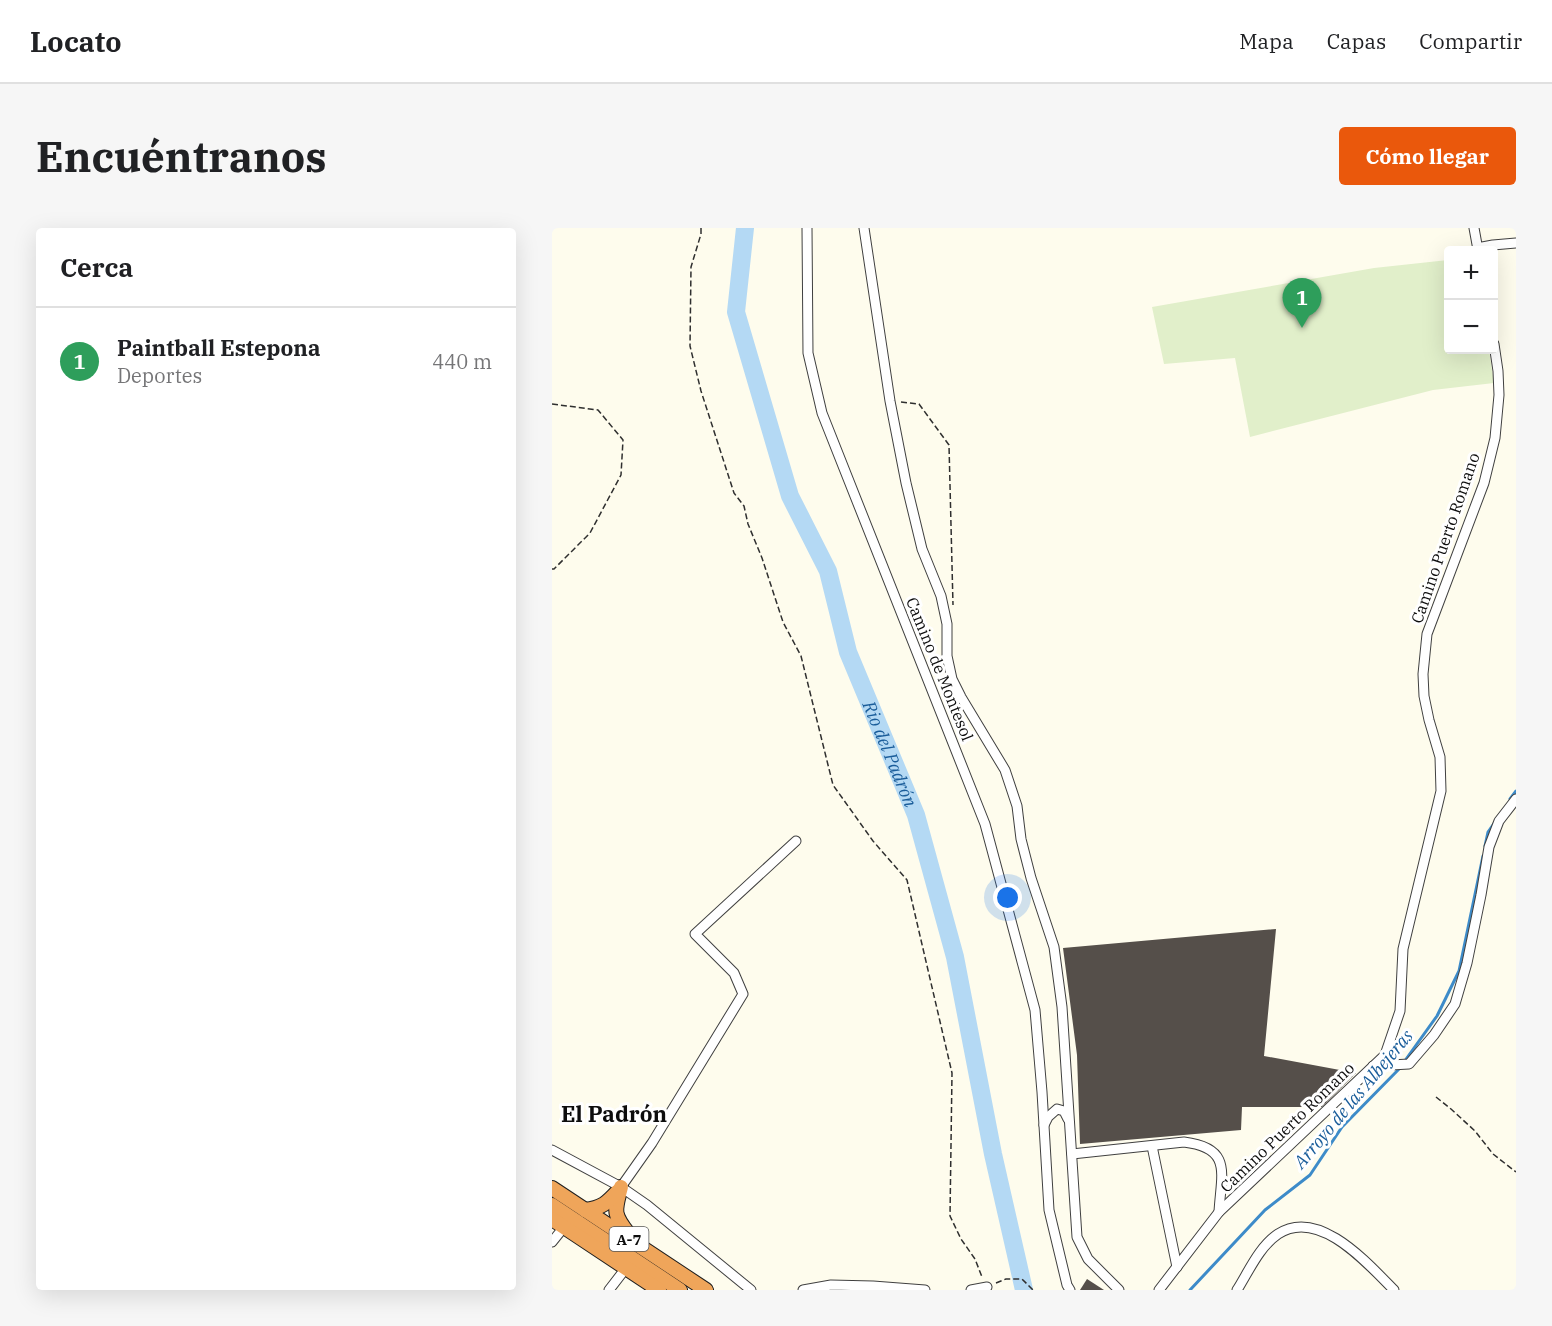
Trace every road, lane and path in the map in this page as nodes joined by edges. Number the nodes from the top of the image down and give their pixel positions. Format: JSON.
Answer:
{"nodes":[{"id":1,"x":701,"y":228,"type":"edge"},
{"id":2,"x":807,"y":228,"type":"edge"},
{"id":3,"x":864,"y":228,"type":"edge"},
{"id":4,"x":1474,"y":228,"type":"edge"},
{"id":5,"x":1516,"y":243,"type":"edge"},
{"id":6,"x":1477,"y":246,"type":"edge"},
{"id":7,"x":1489,"y":246,"type":"edge"},
{"id":8,"x":1495,"y":354,"type":"edge"},
{"id":9,"x":890,"y":401,"type":"junction"},
{"id":10,"x":552,"y":404,"type":"edge"},
{"id":11,"x":552,"y":569,"type":"edge"},
{"id":12,"x":947,"y":624,"type":"junction"},
{"id":13,"x":1516,"y":799,"type":"edge"},
{"id":14,"x":796,"y":840,"type":"dead end"},
{"id":15,"x":1373,"y":1066,"type":"junction"},
{"id":16,"x":1436,"y":1097,"type":"dead end"},
{"id":17,"x":1070,"y":1121,"type":"junction"},
{"id":18,"x":1044,"y":1125,"type":"junction"},
{"id":19,"x":1152,"y":1146,"type":"junction"},
{"id":20,"x":552,"y":1150,"type":"edge"},
{"id":21,"x":1072,"y":1154,"type":"junction"},
{"id":22,"x":1516,"y":1172,"type":"edge"},
{"id":23,"x":621,"y":1187,"type":"junction"},
{"id":24,"x":552,"y":1188,"type":"edge"},
{"id":25,"x":552,"y":1205,"type":"edge"},
{"id":26,"x":585,"y":1210,"type":"junction"},
{"id":27,"x":1219,"y":1212,"type":"junction"},
{"id":28,"x":558,"y":1223,"type":"edge"},
{"id":29,"x":552,"y":1242,"type":"edge"},
{"id":30,"x":639,"y":1246,"type":"junction"},
{"id":31,"x":1177,"y":1267,"type":"junction"},
{"id":32,"x":626,"y":1268,"type":"junction"},
{"id":33,"x":987,"y":1287,"type":"junction"},
{"id":34,"x":615,"y":1288,"type":"edge"},
{"id":35,"x":658,"y":1290,"type":"edge"},
{"id":36,"x":680,"y":1290,"type":"edge"},
{"id":37,"x":706,"y":1290,"type":"edge"},
{"id":38,"x":751,"y":1290,"type":"edge"},
{"id":39,"x":803,"y":1290,"type":"edge"},
{"id":40,"x":925,"y":1290,"type":"edge"},
{"id":41,"x":971,"y":1290,"type":"edge"},
{"id":42,"x":1033,"y":1290,"type":"edge"},
{"id":43,"x":1070,"y":1290,"type":"edge"},
{"id":44,"x":1119,"y":1290,"type":"edge"},
{"id":45,"x":1159,"y":1290,"type":"edge"},
{"id":46,"x":1237,"y":1290,"type":"edge"},
{"id":47,"x":1395,"y":1290,"type":"edge"}],
"edges":[{"from":1,"to":33,"type":"path"},
{"from":2,"to":18,"type":"street","name":"Camino de Montesol"},
{"from":3,"to":9,"type":"street","name":"Camino de Montesol"},
{"from":4,"to":6,"type":"street"},
{"from":5,"to":7,"type":"street"},
{"from":8,"to":15,"type":"street","name":"Camino Puerto Romano"},
{"from":9,"to":12,"type":"street","name":"Camino de Montesol"},
{"from":9,"to":12,"type":"path"},
{"from":10,"to":11,"type":"path"},
{"from":12,"to":17,"type":"street","name":"Camino de Montesol"},
{"from":13,"to":15,"type":"street"},
{"from":14,"to":23,"type":"street"},
{"from":15,"to":27,"type":"street","name":"Camino Puerto Romano"},
{"from":16,"to":22,"type":"path"},
{"from":17,"to":18,"type":"street"},
{"from":17,"to":21,"type":"street","name":"Camino de Montesol"},
{"from":18,"to":43,"type":"street","name":"Camino de Montesol"},
{"from":19,"to":21,"type":"street"},
{"from":19,"to":27,"type":"street"},
{"from":19,"to":31,"type":"street"},
{"from":20,"to":23,"type":"street"},
{"from":21,"to":44,"type":"street","name":"Camino de Montesol"},
{"from":23,"to":26,"type":"highway"},
{"from":23,"to":30,"type":"highway"},
{"from":23,"to":38,"type":"street"},
{"from":24,"to":26,"type":"highway","number":"A-7"},
{"from":25,"to":36,"type":"highway","number":"A-7"},
{"from":26,"to":30,"type":"highway","number":"A-7"},
{"from":27,"to":31,"type":"street","name":"Camino Puerto Romano"},
{"from":28,"to":29,"type":"street"},
{"from":28,"to":32,"type":"highway"},
{"from":30,"to":37,"type":"highway","number":"A-7"},
{"from":31,"to":45,"type":"street","name":"Camino Puerto Romano"},
{"from":32,"to":34,"type":"street"},
{"from":32,"to":35,"type":"highway"},
{"from":33,"to":41,"type":"street"},
{"from":33,"to":42,"type":"path"},
{"from":39,"to":40,"type":"street"},
{"from":46,"to":47,"type":"street"}]}
